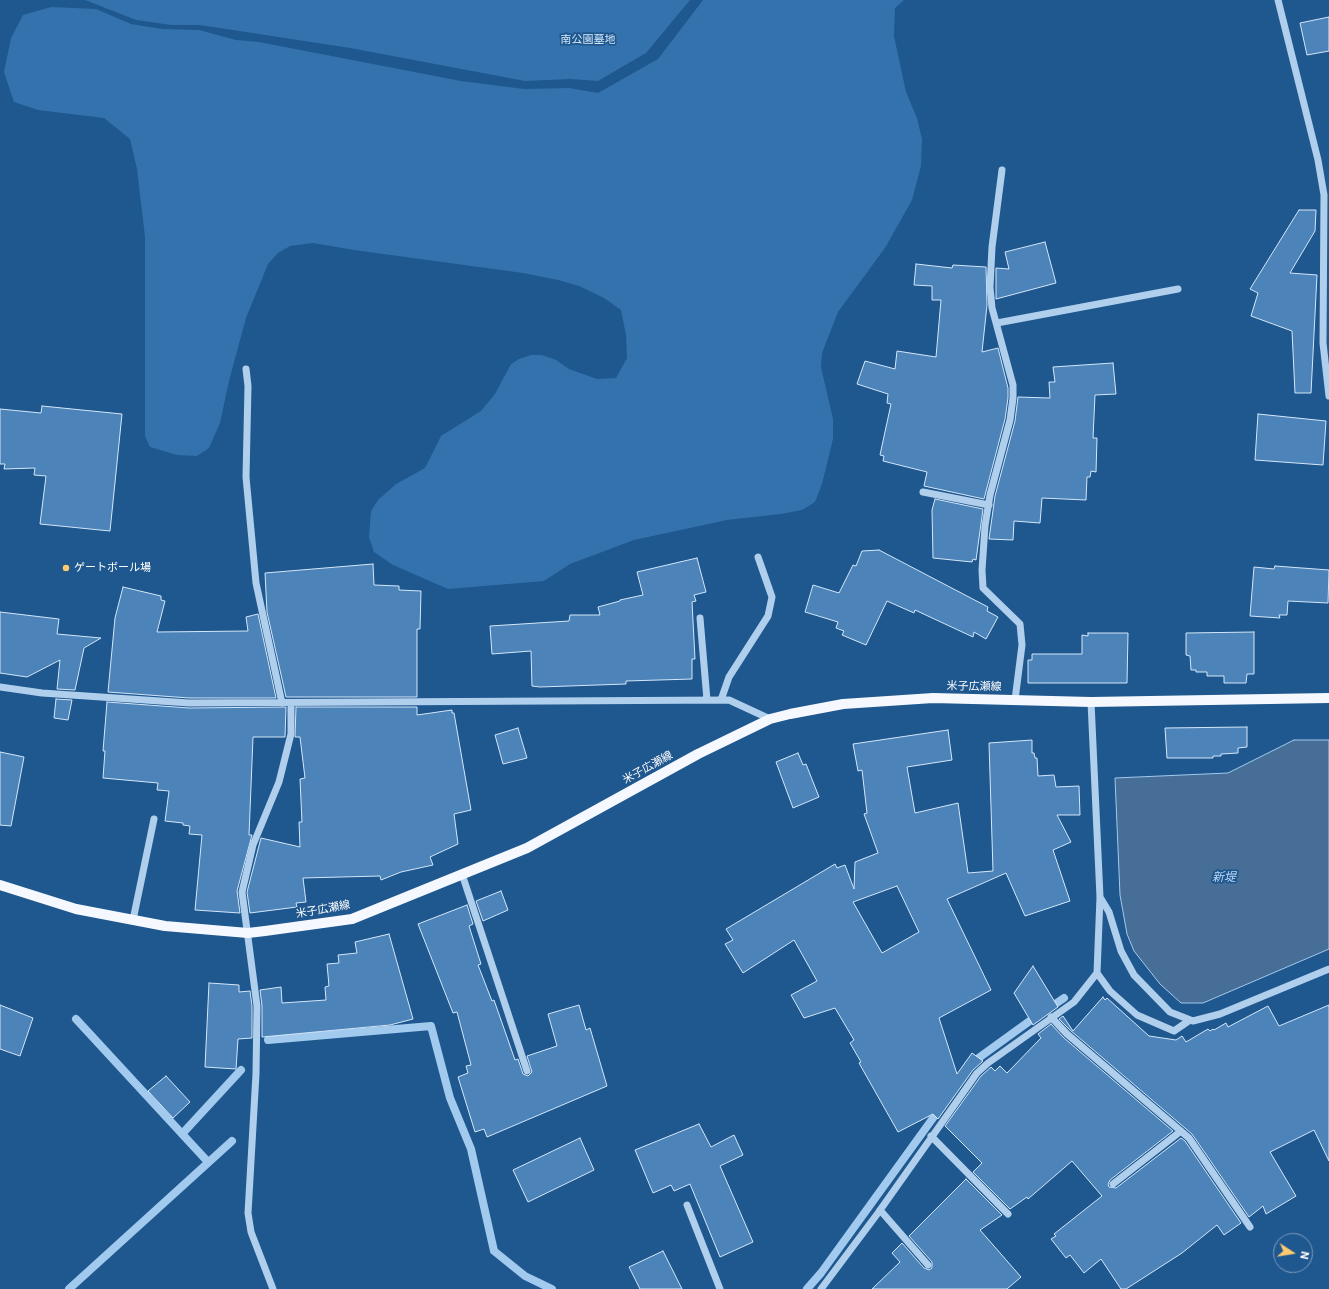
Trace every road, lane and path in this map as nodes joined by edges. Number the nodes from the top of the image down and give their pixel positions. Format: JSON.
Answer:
{"nodes":[{"id":1,"x":1278,"y":0,"type":"edge"},
{"id":2,"x":1002,"y":170,"type":"dead end"},
{"id":3,"x":1178,"y":289,"type":"dead end"},
{"id":4,"x":997,"y":323,"type":"junction"},
{"id":5,"x":246,"y":369,"type":"dead end"},
{"id":6,"x":1329,"y":396,"type":"edge"},
{"id":7,"x":923,"y":492,"type":"dead end"},
{"id":8,"x":989,"y":504,"type":"junction"},
{"id":9,"x":758,"y":557,"type":"dead end"},
{"id":10,"x":700,"y":618,"type":"dead end"},
{"id":11,"x":0,"y":687,"type":"edge"},
{"id":12,"x":1329,"y":698,"type":"edge"},
{"id":13,"x":707,"y":700,"type":"junction"},
{"id":14,"x":721,"y":700,"type":"junction"},
{"id":15,"x":1015,"y":700,"type":"junction"},
{"id":16,"x":1091,"y":702,"type":"junction"},
{"id":17,"x":282,"y":703,"type":"junction"},
{"id":18,"x":291,"y":703,"type":"junction"},
{"id":19,"x":770,"y":719,"type":"junction"},
{"id":20,"x":154,"y":819,"type":"dead end"},
{"id":21,"x":462,"y":874,"type":"junction"},
{"id":22,"x":0,"y":885,"type":"edge"},
{"id":23,"x":1100,"y":896,"type":"junction"},
{"id":24,"x":133,"y":920,"type":"junction"},
{"id":25,"x":248,"y":933,"type":"junction"},
{"id":26,"x":1329,"y":969,"type":"edge"},
{"id":27,"x":1097,"y":973,"type":"junction"},
{"id":28,"x":1051,"y":1017,"type":"junction"},
{"id":29,"x":1190,"y":1020,"type":"junction"},
{"id":30,"x":527,"y":1072,"type":"dead end"},
{"id":31,"x":1181,"y":1131,"type":"junction"},
{"id":32,"x":931,"y":1136,"type":"junction"},
{"id":33,"x":1113,"y":1184,"type":"dead end"},
{"id":34,"x":687,"y":1205,"type":"dead end"},
{"id":35,"x":880,"y":1210,"type":"junction"},
{"id":36,"x":1008,"y":1214,"type":"dead end"},
{"id":37,"x":1250,"y":1227,"type":"dead end"},
{"id":38,"x":928,"y":1265,"type":"dead end"},
{"id":39,"x":274,"y":1289,"type":"edge"},
{"id":40,"x":720,"y":1289,"type":"edge"},
{"id":41,"x":821,"y":1289,"type":"edge"}],
"edges":[{"from":1,"to":6,"type":"street"},
{"from":2,"to":4,"type":"street"},
{"from":3,"to":4,"type":"street"},
{"from":4,"to":8,"type":"street"},
{"from":5,"to":17,"type":"street"},
{"from":7,"to":8,"type":"street"},
{"from":8,"to":15,"type":"street"},
{"from":9,"to":14,"type":"street"},
{"from":10,"to":13,"type":"street"},
{"from":11,"to":17,"type":"street"},
{"from":12,"to":16,"type":"main road","name":"米子広瀬線"},
{"from":13,"to":14,"type":"street"},
{"from":13,"to":18,"type":"street"},
{"from":14,"to":19,"type":"street"},
{"from":15,"to":16,"type":"main road","name":"米子広瀬線"},
{"from":15,"to":19,"type":"main road","name":"米子広瀬線"},
{"from":16,"to":23,"type":"street"},
{"from":17,"to":18,"type":"street"},
{"from":18,"to":25,"type":"street"},
{"from":19,"to":21,"type":"main road","name":"米子広瀬線"},
{"from":20,"to":24,"type":"street"},
{"from":21,"to":25,"type":"main road","name":"米子広瀬線"},
{"from":21,"to":30,"type":"street"},
{"from":22,"to":24,"type":"main road","name":"米子広瀬線"},
{"from":23,"to":27,"type":"street"},
{"from":23,"to":29,"type":"street"},
{"from":24,"to":25,"type":"main road","name":"米子広瀬線"},
{"from":25,"to":39,"type":"street"},
{"from":26,"to":29,"type":"street"},
{"from":27,"to":28,"type":"street"},
{"from":27,"to":29,"type":"street"},
{"from":28,"to":31,"type":"street"},
{"from":28,"to":32,"type":"street"},
{"from":31,"to":33,"type":"street"},
{"from":31,"to":37,"type":"street"},
{"from":32,"to":35,"type":"street"},
{"from":32,"to":36,"type":"street"},
{"from":34,"to":40,"type":"street"},
{"from":35,"to":38,"type":"street"},
{"from":35,"to":41,"type":"street"}]}
